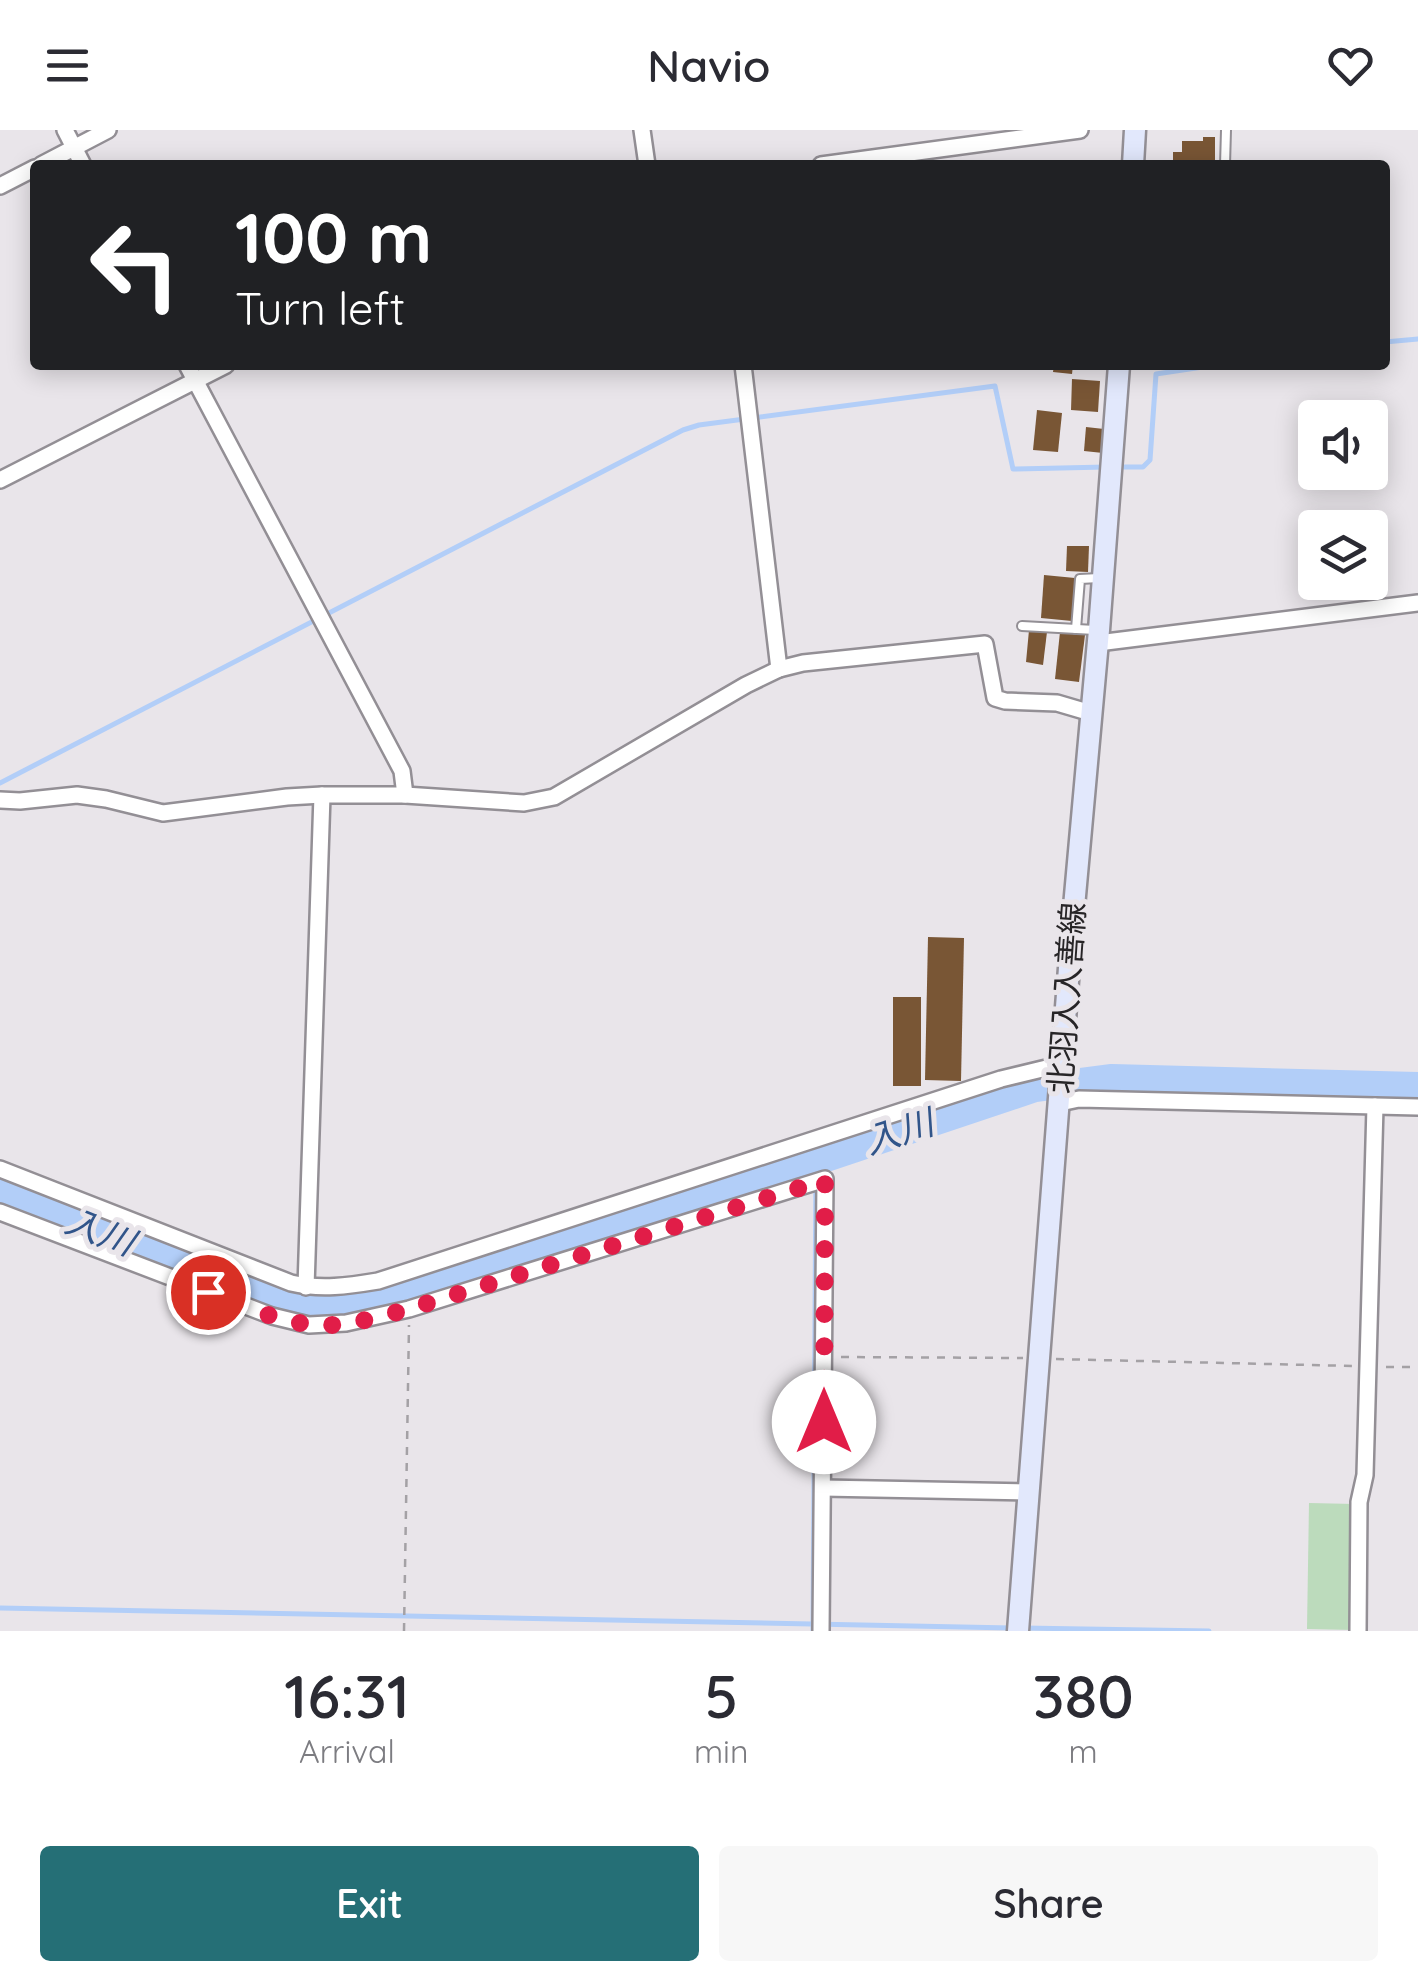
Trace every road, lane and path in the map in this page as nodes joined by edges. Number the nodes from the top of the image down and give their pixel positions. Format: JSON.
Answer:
{"nodes":[{"id":1,"x":65,"y":130,"type":"edge"},
{"id":2,"x":108,"y":130,"type":"edge"},
{"id":3,"x":642,"y":130,"type":"edge"},
{"id":4,"x":1080,"y":130,"type":"edge"},
{"id":5,"x":1135,"y":130,"type":"edge"},
{"id":6,"x":1226,"y":130,"type":"edge"},
{"id":7,"x":74,"y":148,"type":"junction"},
{"id":8,"x":50,"y":160,"type":"edge"},
{"id":9,"x":80,"y":160,"type":"edge"},
{"id":10,"x":646,"y":160,"type":"edge"},
{"id":11,"x":857,"y":160,"type":"edge"},
{"id":12,"x":1133,"y":160,"type":"edge"},
{"id":13,"x":1224,"y":160,"type":"edge"},
{"id":14,"x":30,"y":170,"type":"edge"},
{"id":15,"x":0,"y":186,"type":"edge"},
{"id":16,"x":190,"y":370,"type":"edge"},
{"id":17,"x":216,"y":370,"type":"edge"},
{"id":18,"x":743,"y":370,"type":"edge"},
{"id":19,"x":1119,"y":370,"type":"edge"},
{"id":20,"x":195,"y":381,"type":"junction"},
{"id":21,"x":0,"y":480,"type":"edge"},
{"id":22,"x":1103,"y":578,"type":"junction"},
{"id":23,"x":1418,"y":603,"type":"edge"},
{"id":24,"x":1022,"y":626,"type":"dead end"},
{"id":25,"x":1076,"y":629,"type":"junction"},
{"id":26,"x":1098,"y":636,"type":"junction"},
{"id":27,"x":778,"y":669,"type":"junction"},
{"id":28,"x":1091,"y":713,"type":"junction"},
{"id":29,"x":405,"y":794,"type":"junction"},
{"id":30,"x":322,"y":795,"type":"junction"},
{"id":31,"x":0,"y":800,"type":"edge"},
{"id":32,"x":1063,"y":1067,"type":"junction"},
{"id":33,"x":1060,"y":1100,"type":"junction"},
{"id":34,"x":1376,"y":1106,"type":"junction"},
{"id":35,"x":1418,"y":1107,"type":"edge"},
{"id":36,"x":0,"y":1169,"type":"edge"},
{"id":37,"x":0,"y":1212,"type":"edge"},
{"id":38,"x":306,"y":1287,"type":"junction"},
{"id":39,"x":409,"y":1309,"type":"junction"},
{"id":40,"x":824,"y":1356,"type":"junction"},
{"id":41,"x":1039,"y":1358,"type":"junction"},
{"id":42,"x":1368,"y":1366,"type":"junction"},
{"id":43,"x":1418,"y":1367,"type":"edge"},
{"id":44,"x":824,"y":1488,"type":"junction"},
{"id":45,"x":1030,"y":1492,"type":"junction"},
{"id":46,"x":404,"y":1631,"type":"edge"},
{"id":47,"x":821,"y":1631,"type":"edge"},
{"id":48,"x":1018,"y":1631,"type":"edge"},
{"id":49,"x":1358,"y":1631,"type":"edge"}],
"edges":[{"from":1,"to":7,"type":"street"},
{"from":2,"to":7,"type":"street"},
{"from":3,"to":10,"type":"street"},
{"from":4,"to":11,"type":"street"},
{"from":5,"to":12,"type":"main road"},
{"from":6,"to":13,"type":"lane"},
{"from":7,"to":8,"type":"street"},
{"from":7,"to":9,"type":"street"},
{"from":14,"to":15,"type":"street"},
{"from":16,"to":20,"type":"street"},
{"from":17,"to":20,"type":"street"},
{"from":18,"to":27,"type":"street"},
{"from":19,"to":22,"type":"main road","name":"北羽入入善線"},
{"from":20,"to":21,"type":"street"},
{"from":20,"to":29,"type":"street"},
{"from":22,"to":25,"type":"lane"},
{"from":22,"to":26,"type":"main road","name":"北羽入入善線"},
{"from":23,"to":26,"type":"street"},
{"from":24,"to":25,"type":"lane"},
{"from":25,"to":26,"type":"lane"},
{"from":26,"to":28,"type":"main road","name":"北羽入入善線"},
{"from":27,"to":28,"type":"street"},
{"from":27,"to":29,"type":"street"},
{"from":28,"to":32,"type":"main road","name":"北羽入入善線"},
{"from":29,"to":30,"type":"street"},
{"from":30,"to":31,"type":"street"},
{"from":30,"to":38,"type":"street"},
{"from":32,"to":33,"type":"main road","name":"北羽入入善線"},
{"from":32,"to":38,"type":"street"},
{"from":33,"to":34,"type":"street"},
{"from":33,"to":41,"type":"main road","name":"北羽入入善線"},
{"from":34,"to":35,"type":"street"},
{"from":34,"to":42,"type":"street"},
{"from":36,"to":38,"type":"street"},
{"from":37,"to":39,"type":"street"},
{"from":39,"to":40,"type":"street"},
{"from":39,"to":46,"type":"path"},
{"from":40,"to":41,"type":"path"},
{"from":40,"to":44,"type":"street"},
{"from":41,"to":42,"type":"path"},
{"from":41,"to":45,"type":"main road","name":"北羽入入善線"},
{"from":42,"to":43,"type":"path"},
{"from":42,"to":49,"type":"street"},
{"from":44,"to":45,"type":"street"},
{"from":44,"to":47,"type":"street"},
{"from":45,"to":48,"type":"main road","name":"北羽入入善線"}]}
